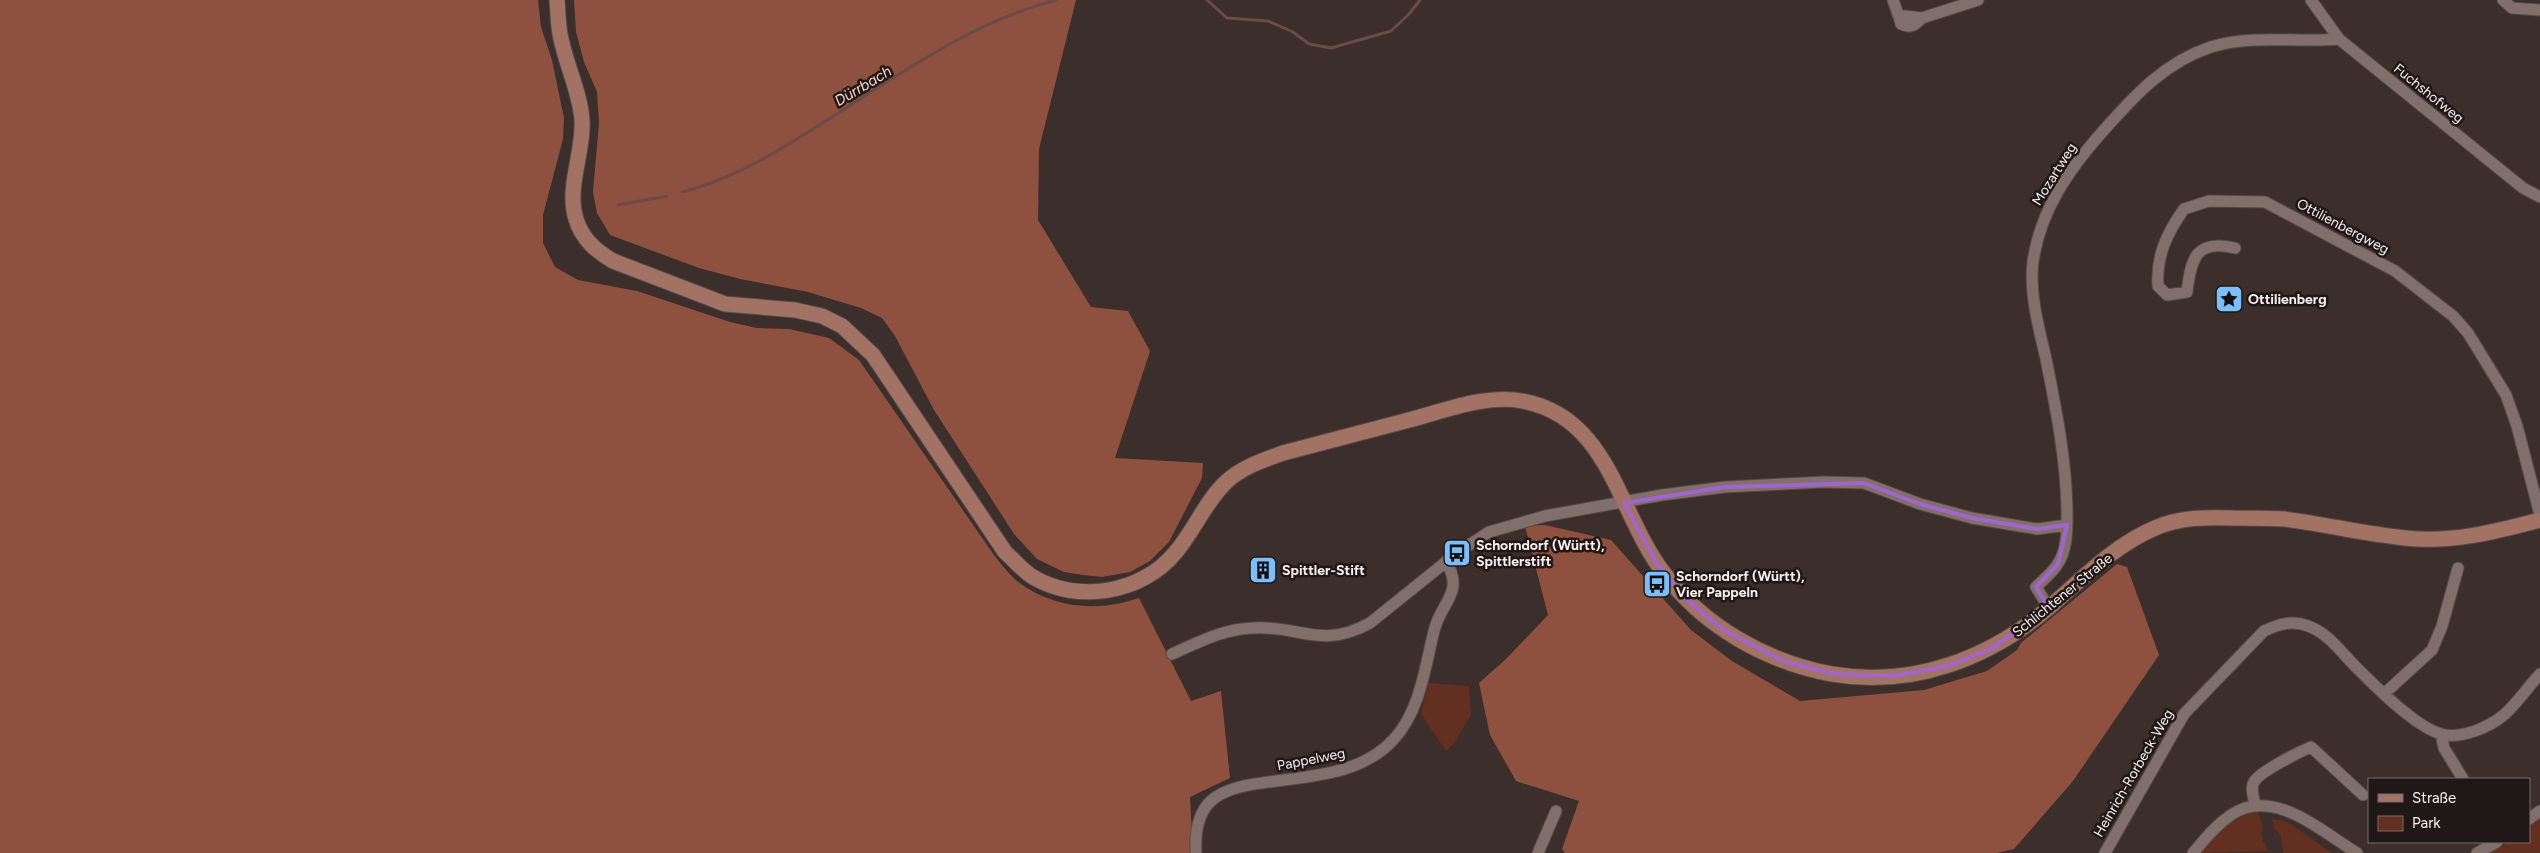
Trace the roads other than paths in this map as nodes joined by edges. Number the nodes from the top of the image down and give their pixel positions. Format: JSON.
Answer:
{"nodes":[{"id":1,"x":556,"y":0,"type":"edge"},
{"id":2,"x":1893,"y":0,"type":"edge"},
{"id":3,"x":1978,"y":0,"type":"edge"},
{"id":4,"x":2311,"y":0,"type":"edge"},
{"id":5,"x":2503,"y":0,"type":"edge"},
{"id":6,"x":2540,"y":10,"type":"edge"},
{"id":7,"x":2339,"y":39,"type":"junction"},
{"id":8,"x":2540,"y":197,"type":"edge"},
{"id":9,"x":2235,"y":248,"type":"dead end"},
{"id":10,"x":1624,"y":502,"type":"junction"},
{"id":11,"x":2540,"y":515,"type":"edge"},
{"id":12,"x":2540,"y":520,"type":"edge"},
{"id":13,"x":2067,"y":525,"type":"junction"},
{"id":14,"x":1446,"y":561,"type":"junction"},
{"id":15,"x":2458,"y":568,"type":"dead end"},
{"id":16,"x":2049,"y":608,"type":"junction"},
{"id":17,"x":1172,"y":654,"type":"dead end"},
{"id":18,"x":2540,"y":674,"type":"edge"},
{"id":19,"x":2385,"y":693,"type":"junction"},
{"id":20,"x":2441,"y":734,"type":"junction"},
{"id":21,"x":2462,"y":778,"type":"edge"},
{"id":22,"x":2363,"y":795,"type":"dead end"},
{"id":23,"x":2255,"y":805,"type":"junction"},
{"id":24,"x":1556,"y":812,"type":"dead end"},
{"id":25,"x":2495,"y":843,"type":"edge"},
{"id":26,"x":1196,"y":853,"type":"edge"},
{"id":27,"x":1538,"y":853,"type":"edge"},
{"id":28,"x":2105,"y":853,"type":"edge"},
{"id":29,"x":2193,"y":853,"type":"edge"},
{"id":30,"x":2357,"y":853,"type":"edge"},
{"id":31,"x":2477,"y":853,"type":"edge"}],
"edges":[{"from":1,"to":10,"type":"main road","name":"Schlichtener Straße"},
{"from":2,"to":3,"type":"street"},
{"from":4,"to":7,"type":"street","name":"Fuchshofweg"},
{"from":5,"to":6,"type":"street"},
{"from":7,"to":8,"type":"street","name":"Fuchshofweg"},
{"from":7,"to":13,"type":"street","name":"Mozartweg"},
{"from":9,"to":11,"type":"street","name":"Ottilienbergweg"},
{"from":10,"to":13,"type":"street"},
{"from":10,"to":14,"type":"street"},
{"from":10,"to":16,"type":"main road","name":"Schlichtener Straße"},
{"from":12,"to":16,"type":"main road","name":"Schlichtener Straße"},
{"from":13,"to":16,"type":"street","name":"Mozartweg"},
{"from":14,"to":17,"type":"street"},
{"from":14,"to":26,"type":"street","name":"Pappelweg"},
{"from":15,"to":19,"type":"street"},
{"from":18,"to":20,"type":"street"},
{"from":19,"to":20,"type":"street","name":"Heinrich-Rorbeck-Weg"},
{"from":19,"to":28,"type":"street","name":"Heinrich-Rorbeck-Weg"},
{"from":20,"to":21,"type":"street"},
{"from":22,"to":23,"type":"street"},
{"from":23,"to":29,"type":"street"},
{"from":23,"to":30,"type":"street"},
{"from":24,"to":27,"type":"street"},
{"from":25,"to":31,"type":"street"}]}
